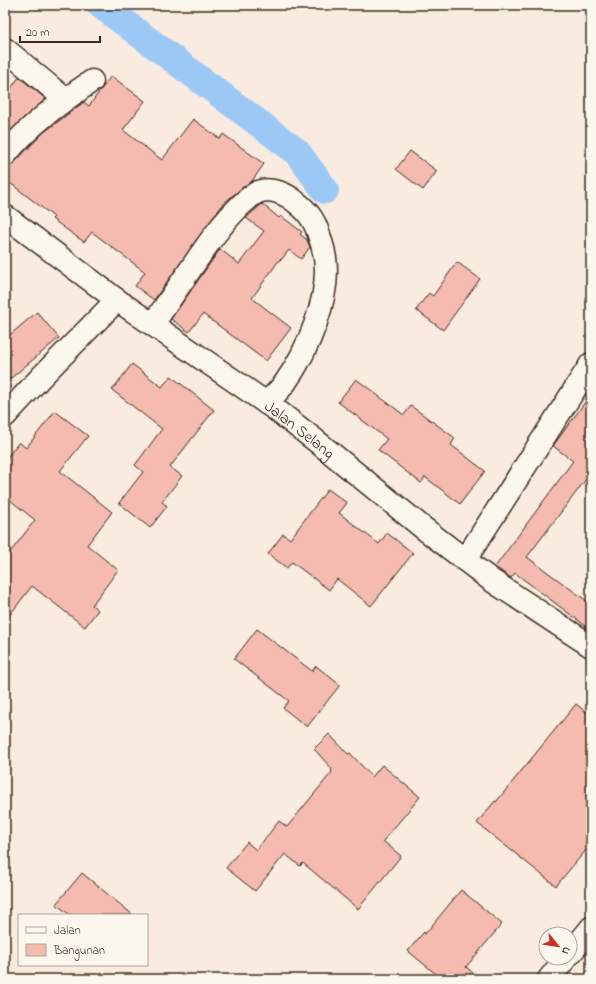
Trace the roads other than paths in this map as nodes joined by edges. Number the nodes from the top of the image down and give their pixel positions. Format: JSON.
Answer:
{"nodes":[{"id":1,"x":5,"y":50,"type":"edge"},
{"id":2,"x":92,"y":81,"type":"dead end"},
{"id":3,"x":65,"y":99,"type":"junction"},
{"id":4,"x":5,"y":155,"type":"edge"},
{"id":5,"x":5,"y":216,"type":"edge"},
{"id":6,"x":117,"y":300,"type":"junction"},
{"id":7,"x":153,"y":324,"type":"junction"},
{"id":8,"x":591,"y":364,"type":"edge"},
{"id":9,"x":271,"y":406,"type":"junction"},
{"id":10,"x":5,"y":416,"type":"edge"},
{"id":11,"x":465,"y":560,"type":"junction"},
{"id":12,"x":591,"y":646,"type":"edge"},
{"id":13,"x":591,"y":928,"type":"edge"},
{"id":14,"x":578,"y":944,"type":"edge"},
{"id":15,"x":560,"y":966,"type":"edge"},
{"id":16,"x":549,"y":979,"type":"edge"}],
"edges":[{"from":1,"to":3,"type":"street"},
{"from":2,"to":3,"type":"street"},
{"from":3,"to":4,"type":"street"},
{"from":5,"to":6,"type":"street","name":"Jalan Selang"},
{"from":6,"to":7,"type":"street","name":"Jalan Selang"},
{"from":6,"to":10,"type":"street"},
{"from":7,"to":9,"type":"street","name":"Jalan Selang"},
{"from":7,"to":9,"type":"street"},
{"from":8,"to":11,"type":"street"},
{"from":9,"to":11,"type":"street","name":"Jalan Selang"},
{"from":11,"to":12,"type":"street","name":"Jalan Selang"},
{"from":13,"to":14,"type":"street"},
{"from":15,"to":16,"type":"street"}]}
